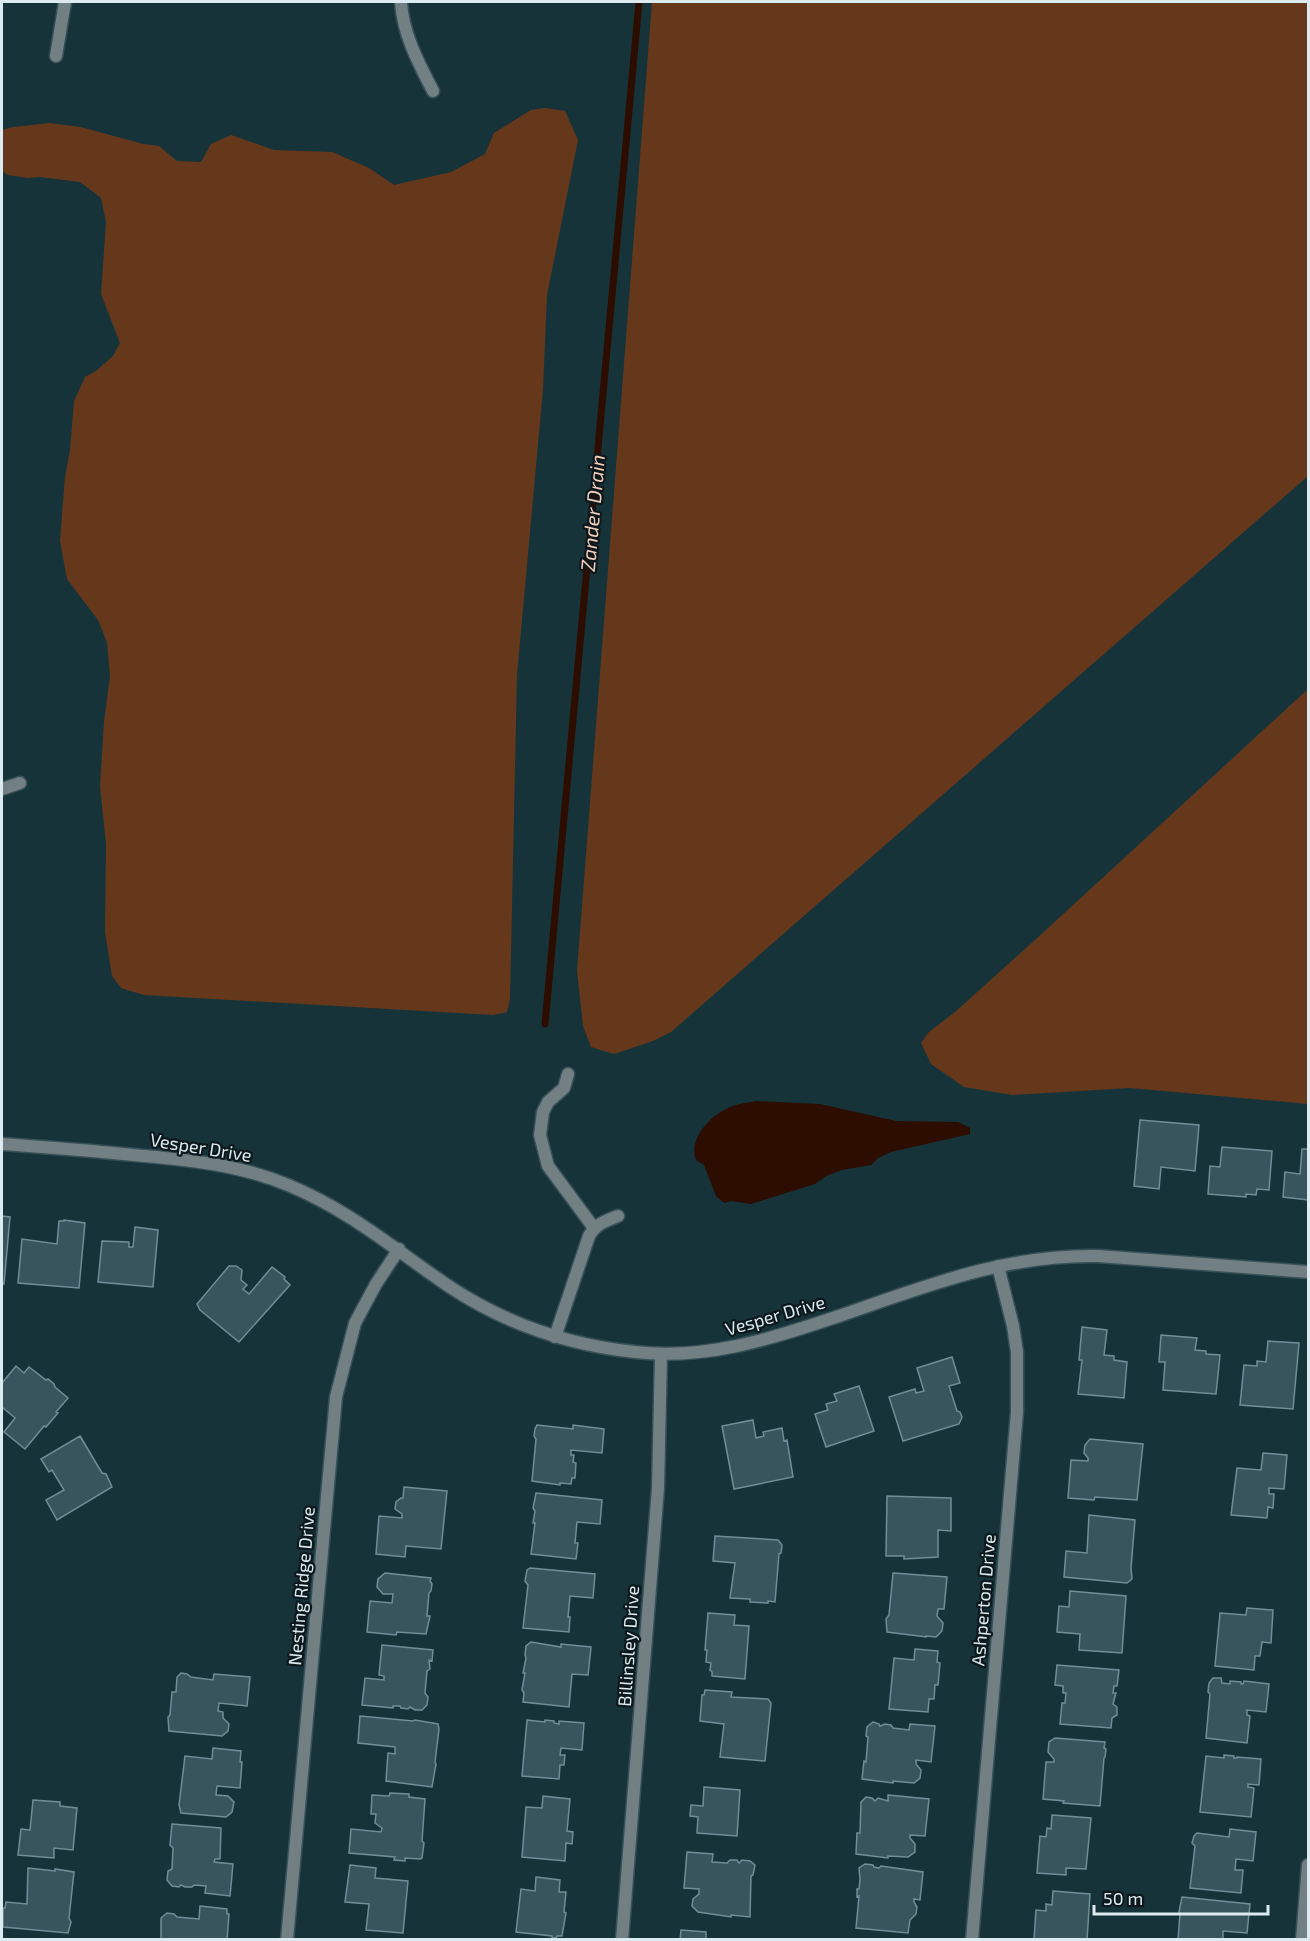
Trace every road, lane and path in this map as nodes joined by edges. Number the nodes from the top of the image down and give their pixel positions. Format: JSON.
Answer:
{"nodes":[{"id":1,"x":65,"y":2,"type":"edge"},
{"id":2,"x":401,"y":2,"type":"edge"},
{"id":3,"x":56,"y":56,"type":"dead end"},
{"id":4,"x":433,"y":91,"type":"dead end"},
{"id":5,"x":20,"y":783,"type":"dead end"},
{"id":6,"x":2,"y":789,"type":"edge"},
{"id":7,"x":568,"y":1074,"type":"dead end"},
{"id":8,"x":2,"y":1143,"type":"edge"},
{"id":9,"x":618,"y":1216,"type":"dead end"},
{"id":10,"x":594,"y":1228,"type":"junction"},
{"id":11,"x":399,"y":1249,"type":"junction"},
{"id":12,"x":998,"y":1266,"type":"junction"},
{"id":13,"x":1308,"y":1272,"type":"edge"},
{"id":14,"x":555,"y":1337,"type":"junction"},
{"id":15,"x":662,"y":1354,"type":"junction"},
{"id":16,"x":1308,"y":1865,"type":"edge"},
{"id":17,"x":287,"y":1940,"type":"edge"},
{"id":18,"x":622,"y":1940,"type":"edge"},
{"id":19,"x":972,"y":1940,"type":"edge"},
{"id":20,"x":1302,"y":1940,"type":"edge"}],
"edges":[{"from":1,"to":3,"type":"street"},
{"from":2,"to":4,"type":"street"},
{"from":5,"to":6,"type":"street"},
{"from":7,"to":10,"type":"street"},
{"from":8,"to":11,"type":"street","name":"Vesper Drive"},
{"from":9,"to":10,"type":"street"},
{"from":10,"to":14,"type":"street"},
{"from":11,"to":14,"type":"street","name":"Vesper Drive"},
{"from":11,"to":17,"type":"street","name":"Nesting Ridge Drive"},
{"from":12,"to":13,"type":"street","name":"Vesper Drive"},
{"from":12,"to":15,"type":"street","name":"Vesper Drive"},
{"from":12,"to":19,"type":"street","name":"Ashperton Drive"},
{"from":14,"to":15,"type":"street","name":"Vesper Drive"},
{"from":15,"to":18,"type":"street","name":"Billinsley Drive"},
{"from":16,"to":20,"type":"street"}]}
